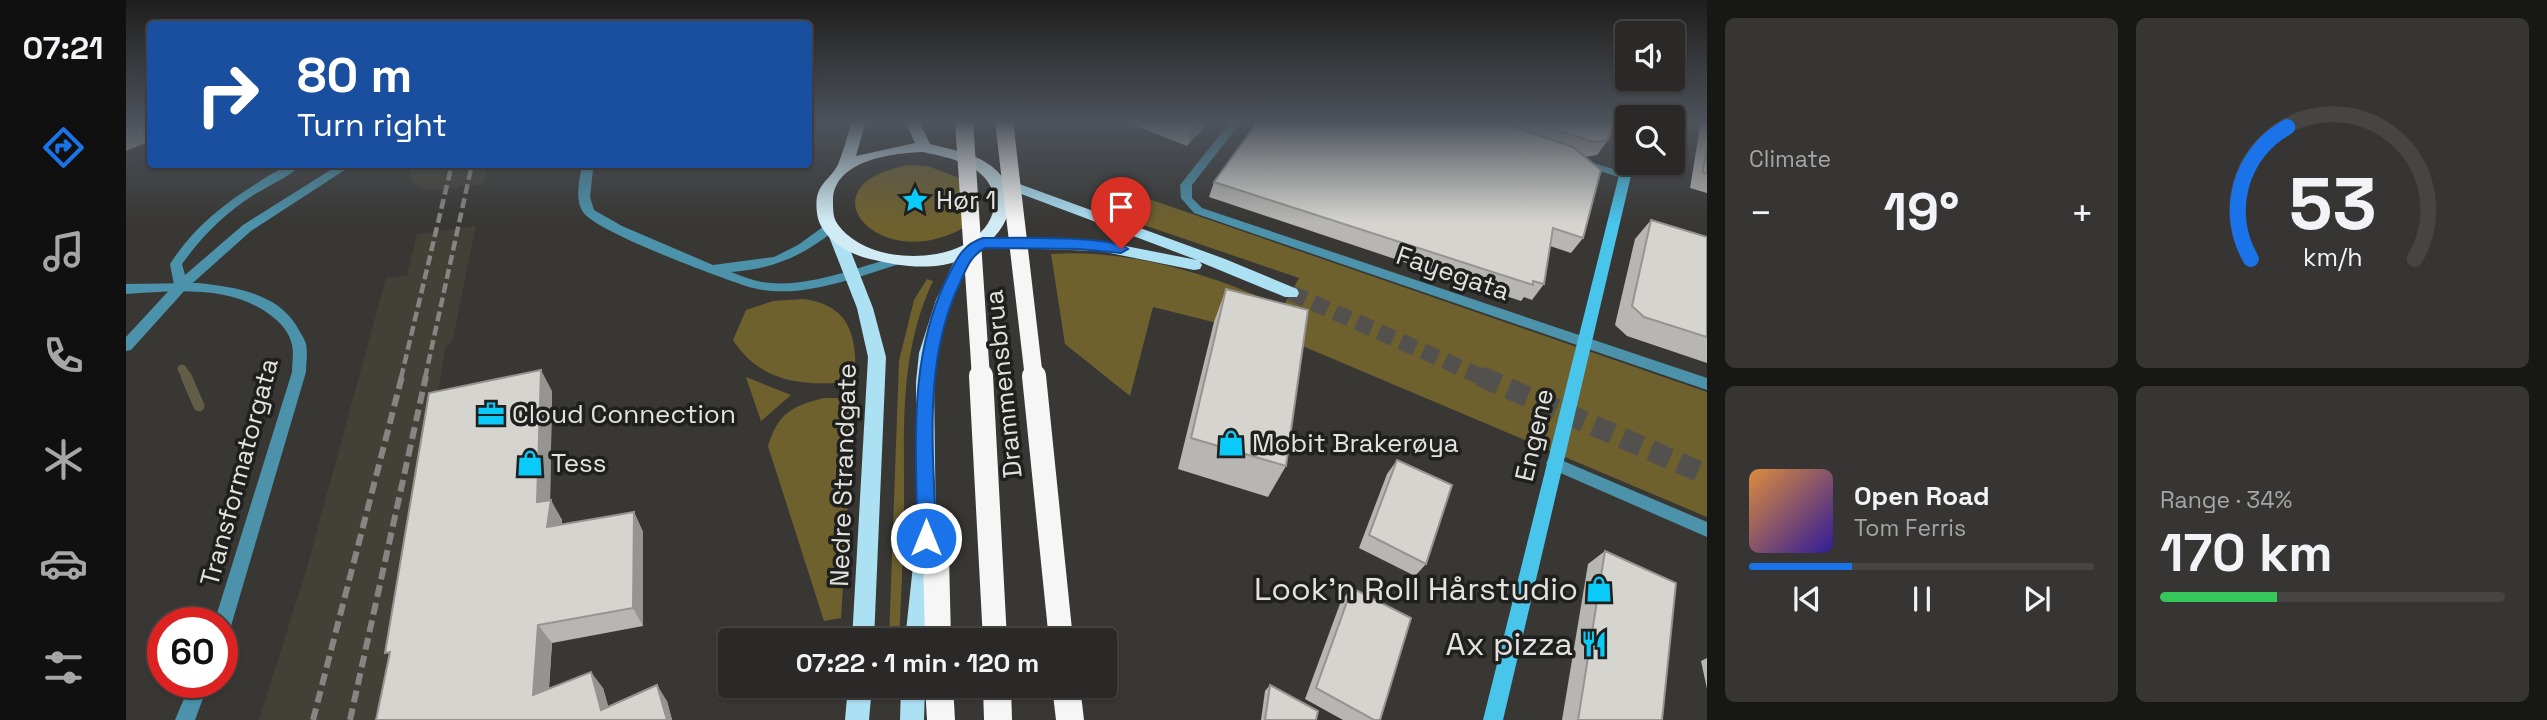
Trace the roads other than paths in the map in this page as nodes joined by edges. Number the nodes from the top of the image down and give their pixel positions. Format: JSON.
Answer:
{"nodes":[{"id":1,"x":849,"y":155,"type":"edge"},
{"id":2,"x":871,"y":155,"type":"edge"},
{"id":3,"x":957,"y":155,"type":"edge"},
{"id":4,"x":967,"y":155,"type":"edge"},
{"id":5,"x":1008,"y":155,"type":"edge"},
{"id":6,"x":1210,"y":155,"type":"edge"},
{"id":7,"x":1562,"y":156,"type":"edge"},
{"id":8,"x":1615,"y":167,"type":"edge"},
{"id":9,"x":291,"y":168,"type":"edge"},
{"id":10,"x":343,"y":168,"type":"edge"},
{"id":11,"x":845,"y":168,"type":"junction"},
{"id":12,"x":587,"y":170,"type":"dead end"},
{"id":13,"x":1625,"y":175,"type":"edge"},
{"id":14,"x":996,"y":180,"type":"junction"},
{"id":15,"x":834,"y":230,"type":"junction"},
{"id":16,"x":975,"y":247,"type":"junction"},
{"id":17,"x":896,"y":261,"type":"junction"},
{"id":18,"x":715,"y":268,"type":"junction"},
{"id":19,"x":852,"y":273,"type":"junction"},
{"id":20,"x":181,"y":286,"type":"junction"},
{"id":21,"x":126,"y":289,"type":"edge"},
{"id":22,"x":1584,"y":343,"type":"junction"},
{"id":23,"x":126,"y":346,"type":"edge"},
{"id":24,"x":1707,"y":384,"type":"edge"},
{"id":25,"x":1554,"y":463,"type":"junction"},
{"id":26,"x":1707,"y":530,"type":"edge"},
{"id":27,"x":926,"y":538,"type":"junction"},
{"id":28,"x":228,"y":607,"type":"edge"},
{"id":29,"x":864,"y":628,"type":"edge"},
{"id":30,"x":917,"y":628,"type":"edge"},
{"id":31,"x":937,"y":628,"type":"edge"},
{"id":32,"x":994,"y":628,"type":"edge"},
{"id":33,"x":1060,"y":628,"type":"edge"},
{"id":34,"x":194,"y":698,"type":"edge"},
{"id":35,"x":859,"y":698,"type":"edge"},
{"id":36,"x":913,"y":698,"type":"edge"},
{"id":37,"x":940,"y":698,"type":"edge"},
{"id":38,"x":997,"y":698,"type":"edge"},
{"id":39,"x":1067,"y":698,"type":"edge"},
{"id":40,"x":185,"y":720,"type":"edge"},
{"id":41,"x":857,"y":720,"type":"edge"},
{"id":42,"x":912,"y":720,"type":"edge"},
{"id":43,"x":941,"y":720,"type":"edge"},
{"id":44,"x":998,"y":720,"type":"edge"},
{"id":45,"x":1070,"y":720,"type":"edge"},
{"id":46,"x":1493,"y":720,"type":"edge"}],
"edges":[{"from":1,"to":11,"type":"highway"},
{"from":2,"to":11,"type":"highway"},
{"from":3,"to":14,"type":"highway"},
{"from":4,"to":32,"type":"highway","name":"Drammensbrua","bridge":true},
{"from":5,"to":33,"type":"highway","name":"Drammensbrua","bridge":true},
{"from":6,"to":22,"type":"street","name":"Fayegata"},
{"from":7,"to":8,"type":"street"},
{"from":9,"to":20,"type":"street"},
{"from":10,"to":20,"type":"street"},
{"from":11,"to":15,"type":"highway"},
{"from":12,"to":18,"type":"street"},
{"from":13,"to":22,"type":"main road","name":"Engene"},
{"from":14,"to":16,"type":"highway"},
{"from":14,"to":16,"type":"main road"},
{"from":15,"to":17,"type":"highway"},
{"from":15,"to":18,"type":"street"},
{"from":15,"to":19,"type":"main road","name":"Nedre Strandgate"},
{"from":16,"to":17,"type":"highway"},
{"from":16,"to":27,"type":"main road"},
{"from":17,"to":19,"type":"street"},
{"from":18,"to":19,"type":"street"},
{"from":19,"to":29,"type":"main road","name":"Nedre Strandgate"},
{"from":20,"to":21,"type":"street","name":"Transformatorgata"},
{"from":20,"to":23,"type":"street"},
{"from":20,"to":28,"type":"street","name":"Transformatorgata"},
{"from":22,"to":24,"type":"street","name":"Fayegata"},
{"from":22,"to":25,"type":"main road","name":"Engene"},
{"from":25,"to":26,"type":"street"},
{"from":25,"to":46,"type":"main road","name":"Engene"},
{"from":27,"to":30,"type":"main road"},
{"from":27,"to":31,"type":"highway"},
{"from":34,"to":40,"type":"street"},
{"from":35,"to":41,"type":"main road"},
{"from":36,"to":42,"type":"main road"},
{"from":37,"to":43,"type":"highway"},
{"from":38,"to":44,"type":"highway"},
{"from":39,"to":45,"type":"highway"}]}
